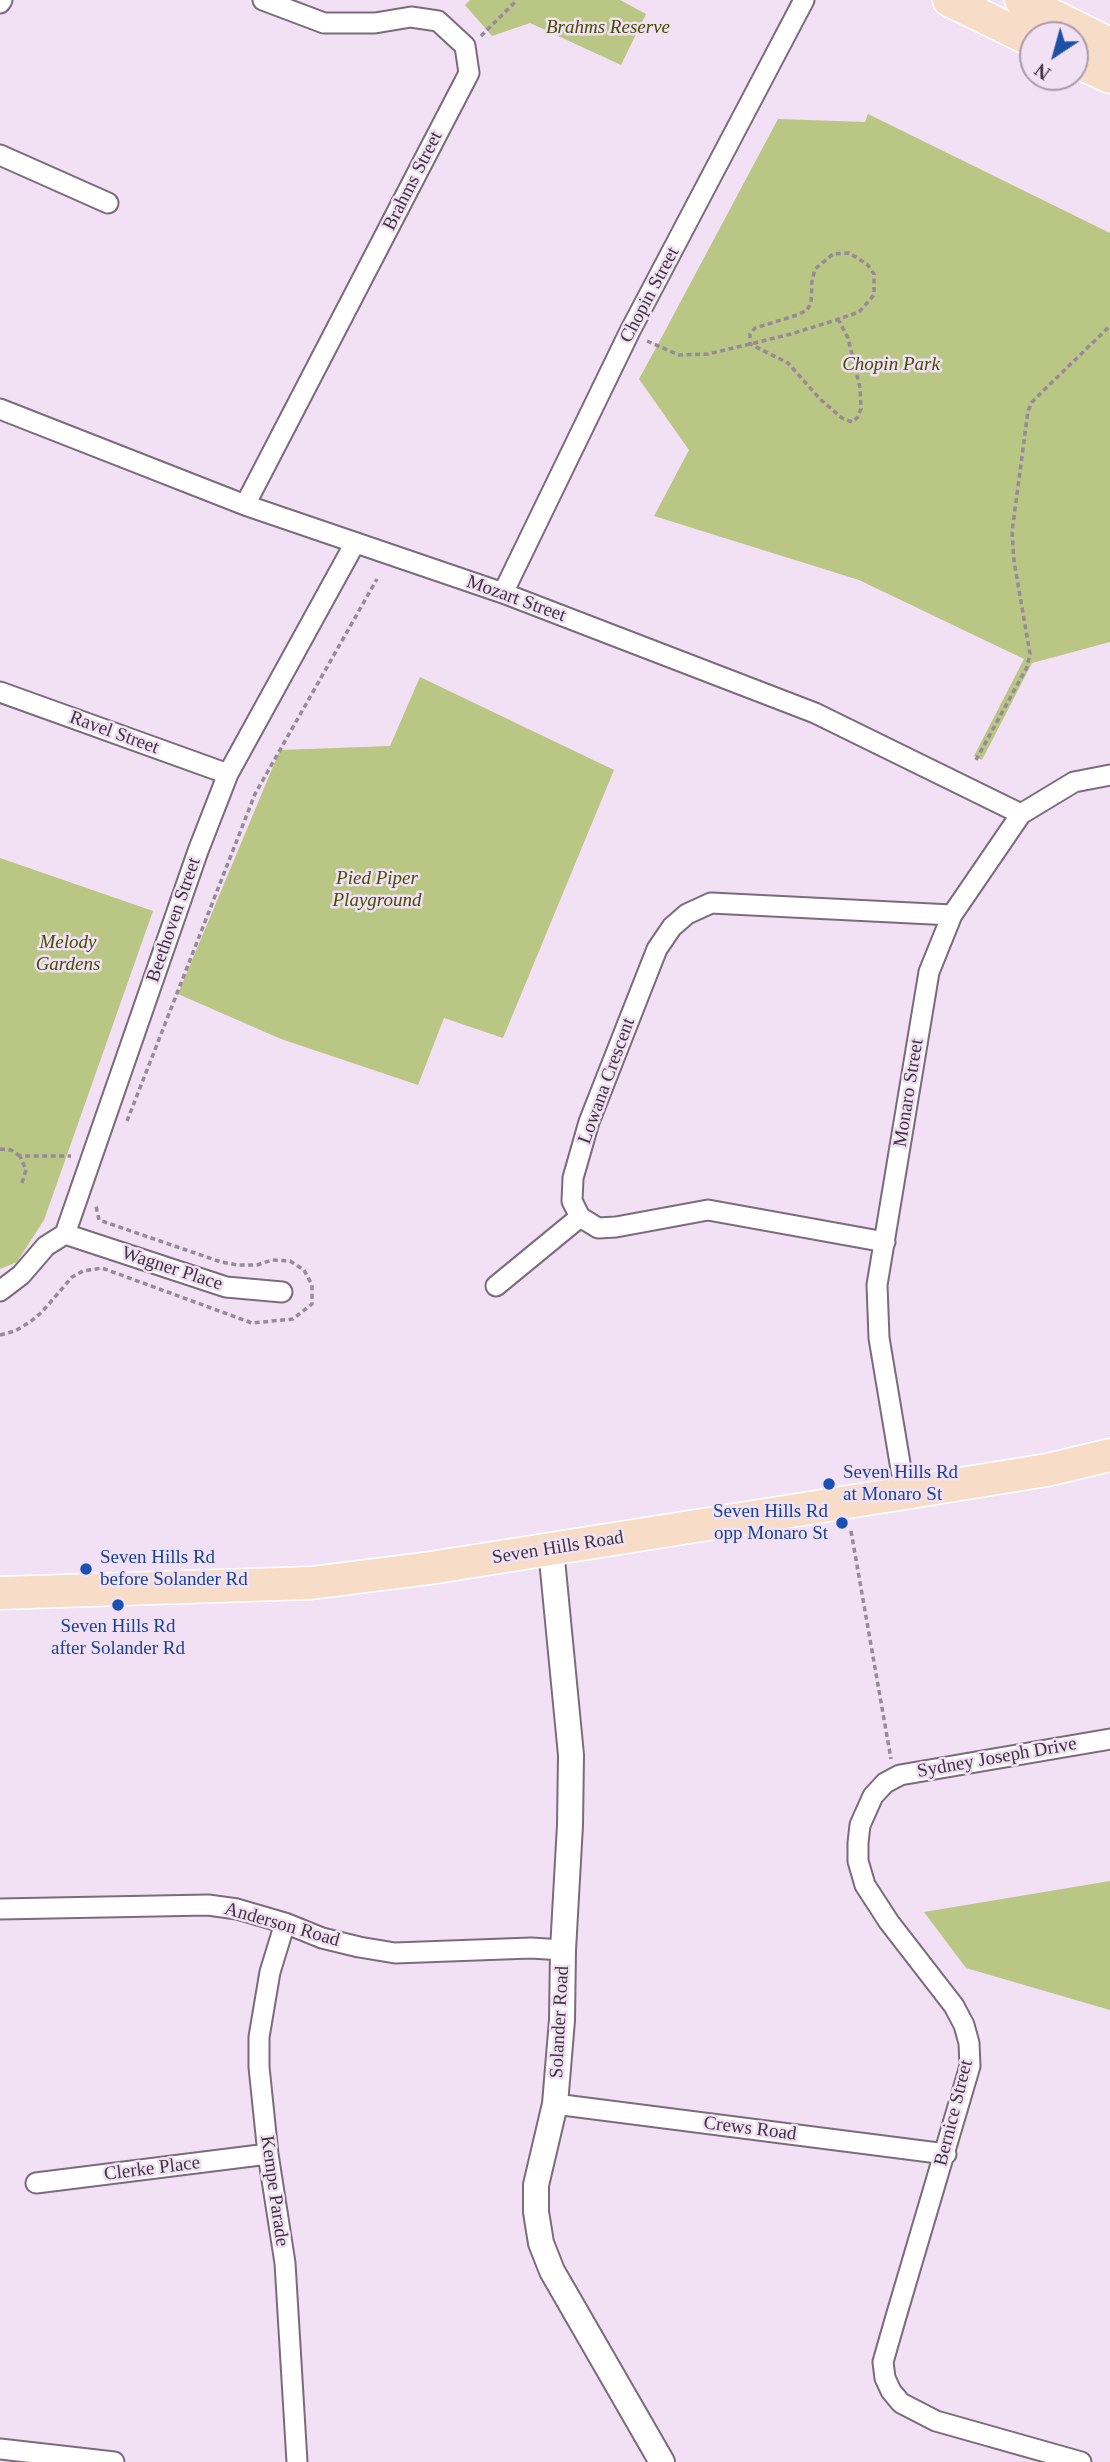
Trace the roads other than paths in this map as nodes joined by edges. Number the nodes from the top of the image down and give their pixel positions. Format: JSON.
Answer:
{"nodes":[{"id":1,"x":263,"y":0,"type":"edge"},
{"id":2,"x":804,"y":0,"type":"edge"},
{"id":3,"x":949,"y":0,"type":"edge"},
{"id":4,"x":1021,"y":0,"type":"edge"},
{"id":5,"x":1019,"y":33,"type":"edge"},
{"id":6,"x":1110,"y":44,"type":"edge"},
{"id":7,"x":1089,"y":68,"type":"edge"},
{"id":8,"x":1110,"y":78,"type":"edge"},
{"id":9,"x":0,"y":155,"type":"edge"},
{"id":10,"x":108,"y":203,"type":"dead end"},
{"id":11,"x":0,"y":409,"type":"edge"},
{"id":12,"x":245,"y":505,"type":"junction"},
{"id":13,"x":355,"y":543,"type":"junction"},
{"id":14,"x":503,"y":593,"type":"junction"},
{"id":15,"x":0,"y":692,"type":"edge"},
{"id":16,"x":228,"y":774,"type":"junction"},
{"id":17,"x":1110,"y":775,"type":"edge"},
{"id":18,"x":1021,"y":814,"type":"junction"},
{"id":19,"x":952,"y":915,"type":"junction"},
{"id":20,"x":580,"y":1217,"type":"junction"},
{"id":21,"x":65,"y":1234,"type":"junction"},
{"id":22,"x":885,"y":1242,"type":"junction"},
{"id":23,"x":496,"y":1286,"type":"dead end"},
{"id":24,"x":0,"y":1291,"type":"edge"},
{"id":25,"x":282,"y":1292,"type":"dead end"},
{"id":26,"x":1110,"y":1455,"type":"edge"},
{"id":27,"x":905,"y":1493,"type":"junction"},
{"id":28,"x":551,"y":1549,"type":"junction"},
{"id":29,"x":0,"y":1593,"type":"edge"},
{"id":30,"x":1110,"y":1739,"type":"edge"},
{"id":31,"x":890,"y":1780,"type":"joint"},
{"id":32,"x":0,"y":1909,"type":"edge"},
{"id":33,"x":285,"y":1923,"type":"junction"},
{"id":34,"x":563,"y":1950,"type":"junction"},
{"id":35,"x":555,"y":2104,"type":"junction"},
{"id":36,"x":268,"y":2154,"type":"junction"},
{"id":37,"x":946,"y":2154,"type":"junction"},
{"id":38,"x":36,"y":2183,"type":"dead end"},
{"id":39,"x":0,"y":2449,"type":"edge"},
{"id":40,"x":114,"y":2462,"type":"edge"},
{"id":41,"x":297,"y":2462,"type":"edge"},
{"id":42,"x":662,"y":2462,"type":"edge"},
{"id":43,"x":1082,"y":2462,"type":"edge"}],
"edges":[{"from":1,"to":12,"type":"street","name":"Brahms Street"},
{"from":2,"to":14,"type":"street","name":"Chopin Street"},
{"from":3,"to":5,"type":"main road"},
{"from":4,"to":6,"type":"main road"},
{"from":7,"to":8,"type":"main road"},
{"from":9,"to":10,"type":"street"},
{"from":11,"to":12,"type":"street","name":"Mozart Street"},
{"from":12,"to":13,"type":"street","name":"Mozart Street"},
{"from":13,"to":14,"type":"street","name":"Mozart Street"},
{"from":13,"to":16,"type":"street","name":"Beethoven Street"},
{"from":14,"to":18,"type":"street","name":"Mozart Street"},
{"from":15,"to":16,"type":"street","name":"Ravel Street"},
{"from":16,"to":21,"type":"street","name":"Beethoven Street"},
{"from":17,"to":18,"type":"street","name":"Monaro Street"},
{"from":18,"to":19,"type":"street","name":"Monaro Street"},
{"from":19,"to":20,"type":"street","name":"Lowana Crescent"},
{"from":19,"to":22,"type":"street","name":"Monaro Street"},
{"from":20,"to":22,"type":"street"},
{"from":20,"to":23,"type":"street"},
{"from":21,"to":24,"type":"street"},
{"from":21,"to":25,"type":"street","name":"Wagner Place"},
{"from":22,"to":27,"type":"street","name":"Monaro Street"},
{"from":26,"to":27,"type":"main road","name":"Seven Hills Road"},
{"from":27,"to":28,"type":"main road","name":"Seven Hills Road"},
{"from":28,"to":29,"type":"main road","name":"Seven Hills Road"},
{"from":28,"to":34,"type":"street","name":"Solander Road"},
{"from":30,"to":31,"type":"street","name":"Sydney Joseph Drive"},
{"from":31,"to":37,"type":"street","name":"Bernice Street"},
{"from":32,"to":33,"type":"street","name":"Anderson Road"},
{"from":33,"to":34,"type":"street","name":"Anderson Road"},
{"from":33,"to":36,"type":"street","name":"Kempe Parade"},
{"from":34,"to":35,"type":"street","name":"Solander Road"},
{"from":35,"to":37,"type":"street","name":"Crews Road"},
{"from":35,"to":42,"type":"street","name":"Solander Road"},
{"from":36,"to":38,"type":"street","name":"Clerke Place"},
{"from":36,"to":41,"type":"street","name":"Kempe Parade"},
{"from":37,"to":43,"type":"street","name":"Bernice Street"},
{"from":39,"to":40,"type":"street"}]}
